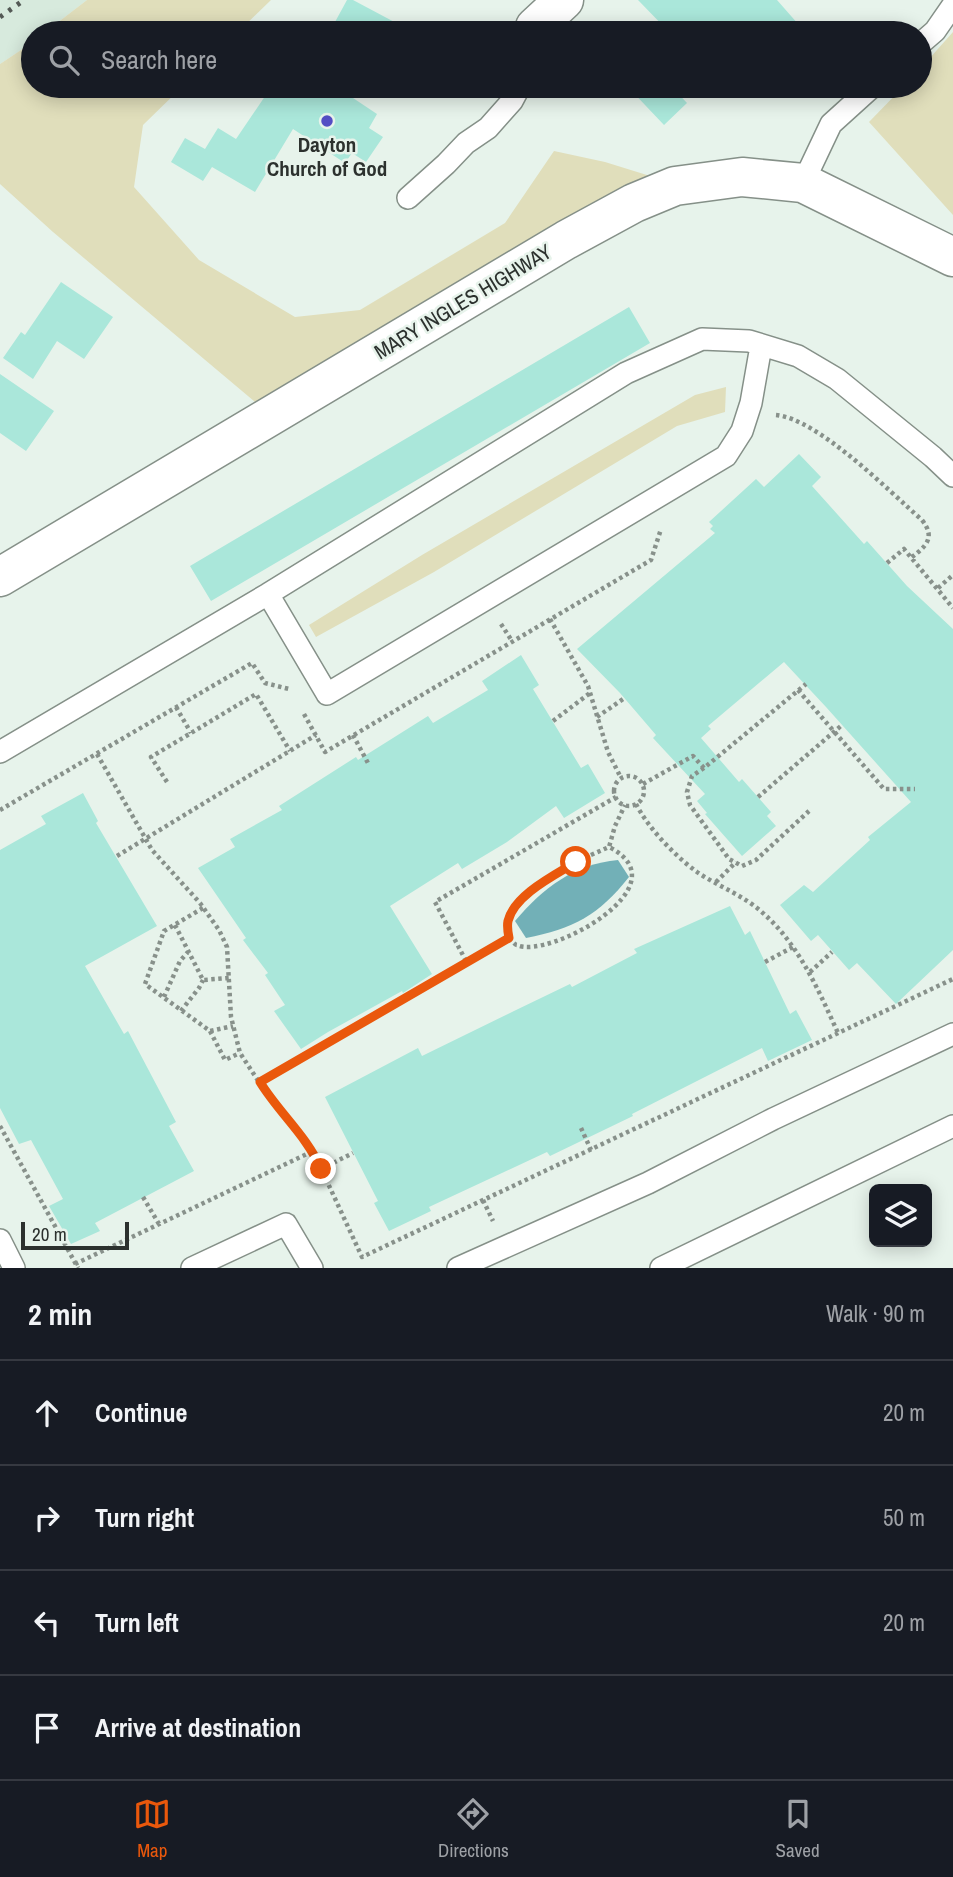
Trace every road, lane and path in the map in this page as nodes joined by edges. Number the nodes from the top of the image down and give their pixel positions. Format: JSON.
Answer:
{"nodes":[{"id":1,"x":564,"y":0,"type":"edge"},
{"id":2,"x":953,"y":5,"type":"edge"},
{"id":3,"x":543,"y":21,"type":"edge"},
{"id":4,"x":932,"y":34,"type":"edge"},
{"id":5,"x":514,"y":98,"type":"edge"},
{"id":6,"x":860,"y":98,"type":"edge"},
{"id":7,"x":803,"y":183,"type":"junction"},
{"id":8,"x":408,"y":198,"type":"dead end"},
{"id":9,"x":953,"y":257,"type":"edge"},
{"id":10,"x":761,"y":345,"type":"junction"},
{"id":11,"x":953,"y":476,"type":"edge"},
{"id":12,"x":887,"y":564,"type":"dead end"},
{"id":13,"x":953,"y":575,"type":"edge"},
{"id":14,"x":0,"y":577,"type":"edge"},
{"id":15,"x":938,"y":588,"type":"junction"},
{"id":16,"x":268,"y":594,"type":"junction"},
{"id":17,"x":953,"y":608,"type":"edge"},
{"id":18,"x":550,"y":619,"type":"dead end"},
{"id":19,"x":806,"y":684,"type":"dead end"},
{"id":20,"x":798,"y":690,"type":"junction"},
{"id":21,"x":590,"y":693,"type":"junction"},
{"id":22,"x":623,"y":699,"type":"dead end"},
{"id":23,"x":176,"y":707,"type":"dead end"},
{"id":24,"x":597,"y":716,"type":"junction"},
{"id":25,"x":553,"y":721,"type":"dead end"},
{"id":26,"x":842,"y":725,"type":"dead end"},
{"id":27,"x":833,"y":731,"type":"junction"},
{"id":28,"x":191,"y":733,"type":"junction"},
{"id":29,"x":316,"y":735,"type":"dead end"},
{"id":30,"x":353,"y":735,"type":"dead end"},
{"id":31,"x":290,"y":751,"type":"junction"},
{"id":32,"x":0,"y":752,"type":"edge"},
{"id":33,"x":97,"y":754,"type":"dead end"},
{"id":34,"x":369,"y":765,"type":"dead end"},
{"id":35,"x":704,"y":768,"type":"junction"},
{"id":36,"x":621,"y":778,"type":"junction"},
{"id":37,"x":167,"y":782,"type":"dead end"},
{"id":38,"x":643,"y":784,"type":"junction"},
{"id":39,"x":915,"y":789,"type":"dead end"},
{"id":40,"x":615,"y":797,"type":"junction"},
{"id":41,"x":758,"y":797,"type":"dead end"},
{"id":42,"x":636,"y":804,"type":"junction"},
{"id":43,"x":625,"y":805,"type":"junction"},
{"id":44,"x":809,"y":811,"type":"dead end"},
{"id":45,"x":145,"y":838,"type":"junction"},
{"id":46,"x":609,"y":847,"type":"junction"},
{"id":47,"x":117,"y":856,"type":"dead end"},
{"id":48,"x":736,"y":862,"type":"junction"},
{"id":49,"x":716,"y":882,"type":"junction"},
{"id":50,"x":203,"y":908,"type":"junction"},
{"id":51,"x":175,"y":925,"type":"junction"},
{"id":52,"x":509,"y":938,"type":"junction"},
{"id":53,"x":793,"y":947,"type":"junction"},
{"id":54,"x":832,"y":951,"type":"dead end"},
{"id":55,"x":188,"y":952,"type":"junction"},
{"id":56,"x":466,"y":962,"type":"junction"},
{"id":57,"x":765,"y":962,"type":"dead end"},
{"id":58,"x":810,"y":972,"type":"junction"},
{"id":59,"x":229,"y":978,"type":"junction"},
{"id":60,"x":953,"y":979,"type":"edge"},
{"id":61,"x":203,"y":980,"type":"junction"},
{"id":62,"x":163,"y":997,"type":"junction"},
{"id":63,"x":181,"y":1011,"type":"junction"},
{"id":64,"x":233,"y":1026,"type":"junction"},
{"id":65,"x":210,"y":1031,"type":"junction"},
{"id":66,"x":838,"y":1033,"type":"junction"},
{"id":67,"x":953,"y":1034,"type":"edge"},
{"id":68,"x":240,"y":1053,"type":"junction"},
{"id":69,"x":260,"y":1082,"type":"junction"},
{"id":70,"x":0,"y":1126,"type":"edge"},
{"id":71,"x":953,"y":1126,"type":"edge"},
{"id":72,"x":581,"y":1128,"type":"dead end"},
{"id":73,"x":591,"y":1150,"type":"junction"},
{"id":74,"x":313,"y":1151,"type":"junction"},
{"id":75,"x":353,"y":1153,"type":"dead end"},
{"id":76,"x":321,"y":1169,"type":"junction"},
{"id":77,"x":143,"y":1197,"type":"dead end"},
{"id":78,"x":159,"y":1224,"type":"junction"},
{"id":79,"x":0,"y":1240,"type":"edge"},
{"id":80,"x":76,"y":1266,"type":"edge"},
{"id":81,"x":14,"y":1268,"type":"edge"},
{"id":82,"x":192,"y":1268,"type":"edge"},
{"id":83,"x":312,"y":1268,"type":"edge"},
{"id":84,"x":458,"y":1268,"type":"edge"},
{"id":85,"x":661,"y":1268,"type":"edge"}],
"edges":[{"from":1,"to":3,"type":"street"},
{"from":2,"to":4,"type":"lane"},
{"from":5,"to":8,"type":"lane"},
{"from":6,"to":7,"type":"lane"},
{"from":7,"to":9,"type":"street","name":"MARY INGLES HIGHWAY"},
{"from":7,"to":14,"type":"street","name":"MARY INGLES HIGHWAY"},
{"from":10,"to":11,"type":"lane"},
{"from":10,"to":16,"type":"lane"},
{"from":10,"to":16,"type":"lane"},
{"from":12,"to":15,"type":"path"},
{"from":13,"to":15,"type":"path"},
{"from":15,"to":17,"type":"path"},
{"from":16,"to":32,"type":"lane"},
{"from":18,"to":21,"type":"path"},
{"from":19,"to":20,"type":"path"},
{"from":20,"to":27,"type":"path"},
{"from":20,"to":35,"type":"path"},
{"from":21,"to":24,"type":"path"},
{"from":21,"to":25,"type":"path"},
{"from":22,"to":24,"type":"path"},
{"from":23,"to":28,"type":"path"},
{"from":24,"to":36,"type":"path"},
{"from":26,"to":27,"type":"path"},
{"from":27,"to":39,"type":"path"},
{"from":27,"to":41,"type":"path"},
{"from":28,"to":31,"type":"path"},
{"from":28,"to":37,"type":"path"},
{"from":29,"to":31,"type":"path"},
{"from":30,"to":34,"type":"path"},
{"from":31,"to":45,"type":"path"},
{"from":33,"to":45,"type":"path"},
{"from":35,"to":38,"type":"path"},
{"from":35,"to":48,"type":"path"},
{"from":36,"to":38,"type":"path"},
{"from":36,"to":40,"type":"path"},
{"from":38,"to":42,"type":"path"},
{"from":40,"to":43,"type":"path"},
{"from":40,"to":56,"type":"path"},
{"from":42,"to":43,"type":"path"},
{"from":42,"to":49,"type":"path"},
{"from":43,"to":46,"type":"path"},
{"from":44,"to":48,"type":"path"},
{"from":45,"to":47,"type":"path"},
{"from":45,"to":50,"type":"path"},
{"from":46,"to":52,"type":"path"},
{"from":46,"to":52,"type":"path"},
{"from":48,"to":49,"type":"path"},
{"from":49,"to":53,"type":"path"},
{"from":50,"to":51,"type":"path"},
{"from":50,"to":59,"type":"path"},
{"from":51,"to":55,"type":"path"},
{"from":51,"to":62,"type":"path"},
{"from":52,"to":56,"type":"path"},
{"from":53,"to":57,"type":"path"},
{"from":53,"to":58,"type":"path"},
{"from":54,"to":58,"type":"path"},
{"from":55,"to":61,"type":"path"},
{"from":55,"to":62,"type":"path"},
{"from":56,"to":69,"type":"path"},
{"from":58,"to":66,"type":"path"},
{"from":59,"to":61,"type":"path"},
{"from":59,"to":64,"type":"path"},
{"from":60,"to":66,"type":"path"},
{"from":61,"to":63,"type":"path"},
{"from":62,"to":63,"type":"path"},
{"from":63,"to":65,"type":"path"},
{"from":64,"to":65,"type":"path"},
{"from":64,"to":68,"type":"path"},
{"from":65,"to":68,"type":"path"},
{"from":66,"to":73,"type":"path"},
{"from":67,"to":84,"type":"lane"},
{"from":68,"to":69,"type":"path"},
{"from":69,"to":74,"type":"path"},
{"from":70,"to":80,"type":"path"},
{"from":71,"to":85,"type":"lane"},
{"from":72,"to":73,"type":"path"},
{"from":73,"to":76,"type":"path"},
{"from":74,"to":76,"type":"path"},
{"from":74,"to":78,"type":"path"},
{"from":75,"to":76,"type":"path"},
{"from":77,"to":78,"type":"path"},
{"from":78,"to":80,"type":"path"},
{"from":79,"to":81,"type":"lane"},
{"from":82,"to":83,"type":"lane"}]}
